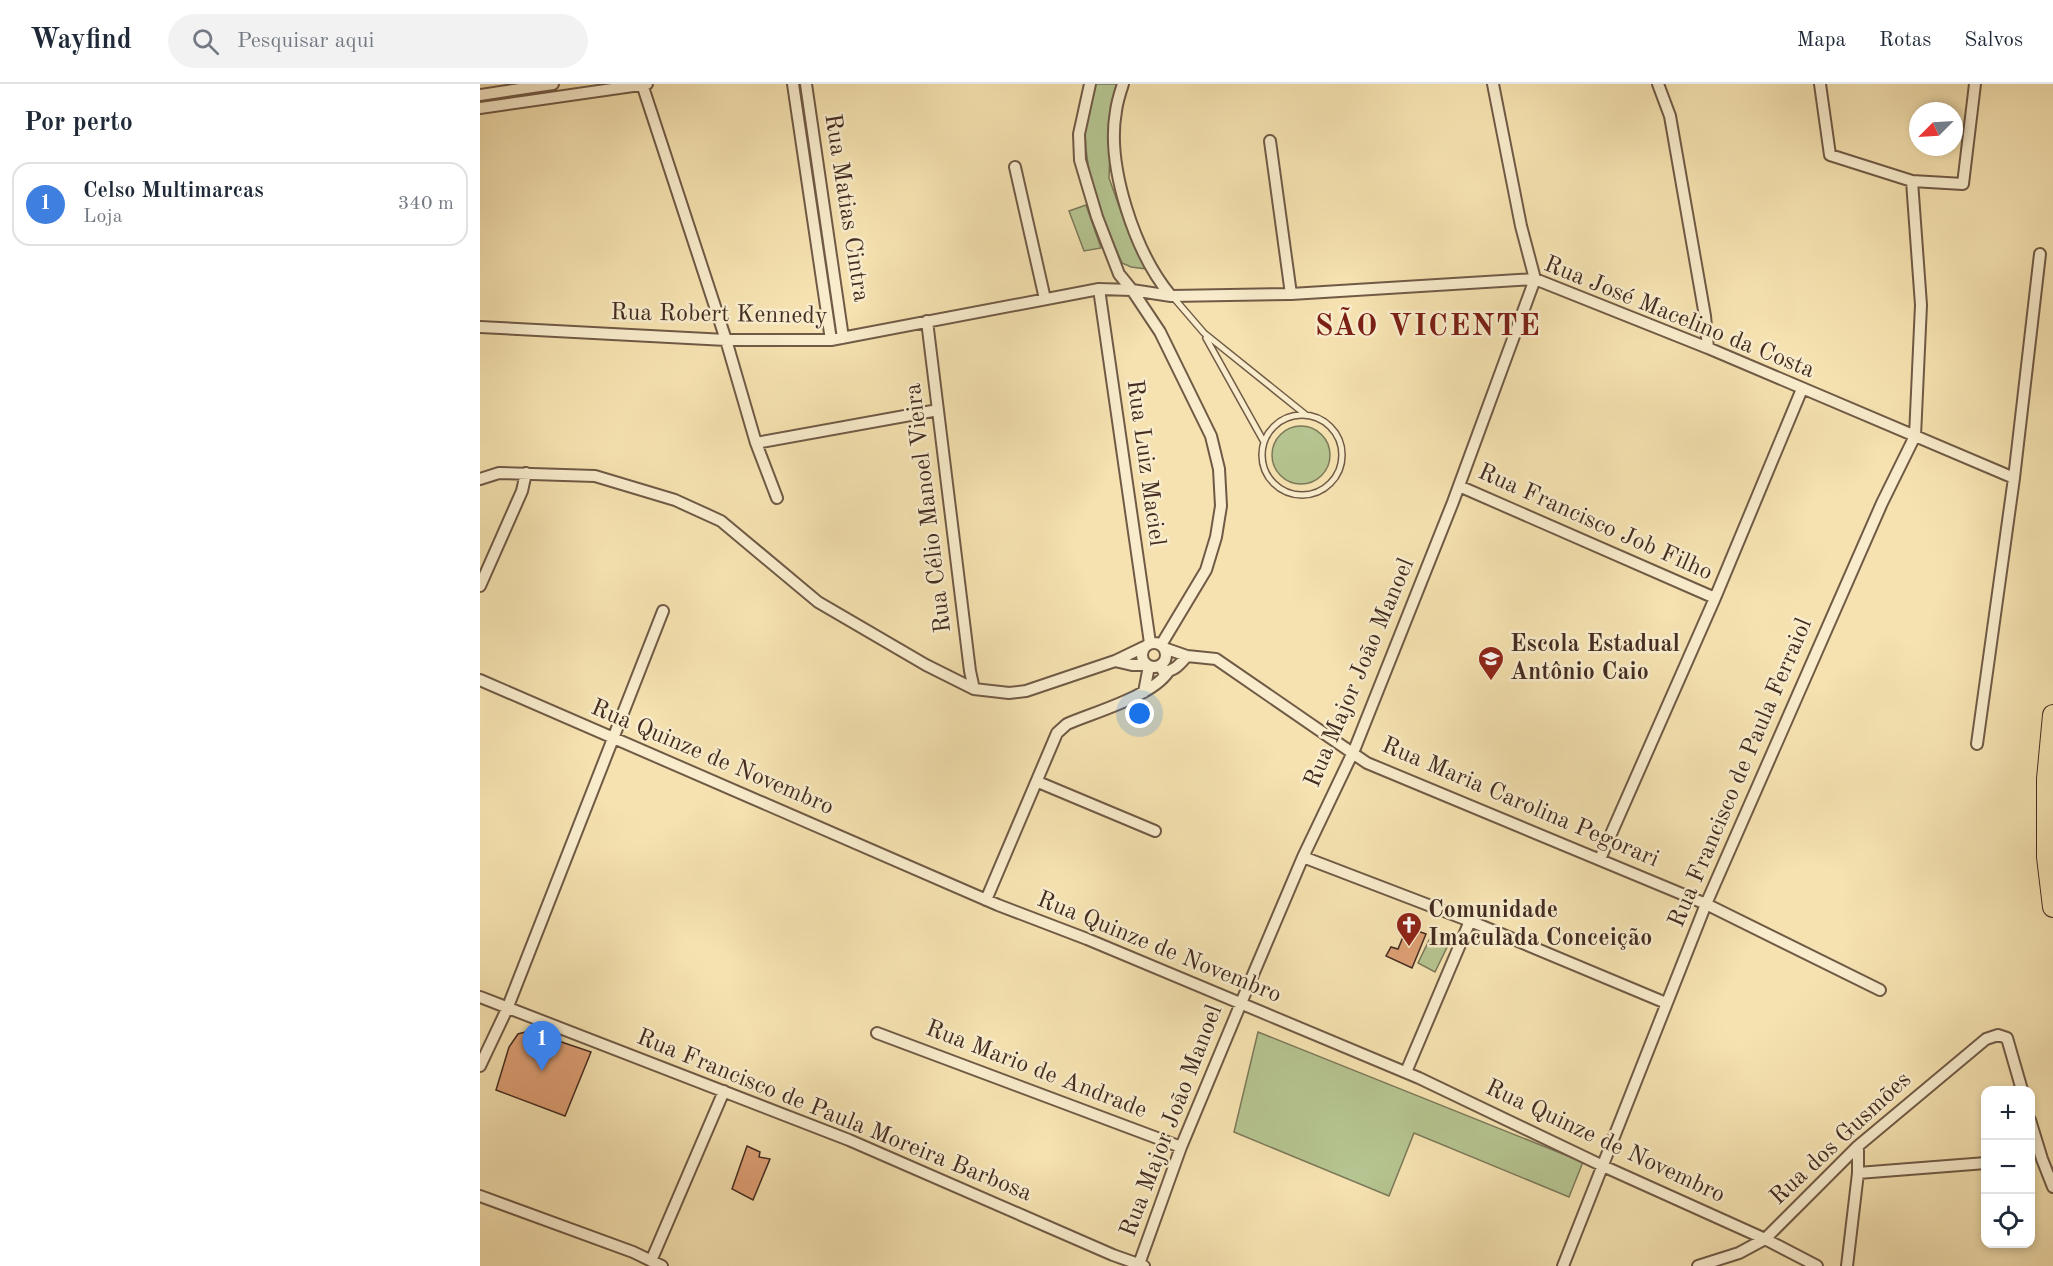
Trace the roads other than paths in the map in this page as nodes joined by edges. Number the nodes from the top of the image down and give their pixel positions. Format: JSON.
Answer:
{"nodes":[{"id":1,"x":553,"y":84,"type":"edge"},
{"id":2,"x":644,"y":84,"type":"edge"},
{"id":3,"x":793,"y":84,"type":"edge"},
{"id":4,"x":806,"y":84,"type":"edge"},
{"id":5,"x":1090,"y":84,"type":"edge"},
{"id":6,"x":1123,"y":84,"type":"edge"},
{"id":7,"x":1493,"y":84,"type":"edge"},
{"id":8,"x":1658,"y":84,"type":"edge"},
{"id":9,"x":1820,"y":84,"type":"edge"},
{"id":10,"x":1976,"y":84,"type":"edge"},
{"id":11,"x":480,"y":94,"type":"edge"},
{"id":12,"x":480,"y":108,"type":"edge"},
{"id":13,"x":1270,"y":141,"type":"dead end"},
{"id":14,"x":1015,"y":167,"type":"dead end"},
{"id":15,"x":1912,"y":181,"type":"junction"},
{"id":16,"x":2040,"y":254,"type":"dead end"},
{"id":17,"x":1535,"y":279,"type":"junction"},
{"id":18,"x":1099,"y":289,"type":"junction"},
{"id":19,"x":1132,"y":290,"type":"junction"},
{"id":20,"x":1291,"y":294,"type":"junction"},
{"id":21,"x":1171,"y":296,"type":"junction"},
{"id":22,"x":1045,"y":299,"type":"junction"},
{"id":23,"x":927,"y":321,"type":"junction"},
{"id":24,"x":480,"y":327,"type":"edge"},
{"id":25,"x":1204,"y":333,"type":"junction"},
{"id":26,"x":843,"y":338,"type":"junction"},
{"id":27,"x":726,"y":340,"type":"junction"},
{"id":28,"x":831,"y":340,"type":"junction"},
{"id":29,"x":1708,"y":348,"type":"junction"},
{"id":30,"x":1802,"y":389,"type":"junction"},
{"id":31,"x":938,"y":410,"type":"junction"},
{"id":32,"x":1306,"y":415,"type":"junction"},
{"id":33,"x":1915,"y":436,"type":"junction"},
{"id":34,"x":1264,"y":442,"type":"junction"},
{"id":35,"x":756,"y":443,"type":"junction"},
{"id":36,"x":526,"y":473,"type":"junction"},
{"id":37,"x":2014,"y":478,"type":"junction"},
{"id":38,"x":480,"y":479,"type":"edge"},
{"id":39,"x":1459,"y":486,"type":"junction"},
{"id":40,"x":777,"y":498,"type":"dead end"},
{"id":41,"x":480,"y":586,"type":"edge"},
{"id":42,"x":1715,"y":598,"type":"junction"},
{"id":43,"x":663,"y":611,"type":"dead end"},
{"id":44,"x":1147,"y":645,"type":"junction"},
{"id":45,"x":1163,"y":646,"type":"junction"},
{"id":46,"x":1187,"y":656,"type":"junction"},
{"id":47,"x":1115,"y":661,"type":"junction"},
{"id":48,"x":1150,"y":666,"type":"junction"},
{"id":49,"x":1168,"y":672,"type":"junction"},
{"id":50,"x":480,"y":680,"type":"edge"},
{"id":51,"x":974,"y":689,"type":"junction"},
{"id":52,"x":1144,"y":692,"type":"junction"},
{"id":53,"x":2053,"y":715,"type":"edge"},
{"id":54,"x":612,"y":738,"type":"junction"},
{"id":55,"x":1977,"y":744,"type":"dead end"},
{"id":56,"x":1352,"y":754,"type":"junction"},
{"id":57,"x":1038,"y":782,"type":"junction"},
{"id":58,"x":1155,"y":831,"type":"dead end"},
{"id":59,"x":1303,"y":857,"type":"junction"},
{"id":60,"x":1600,"y":859,"type":"junction"},
{"id":61,"x":987,"y":900,"type":"junction"},
{"id":62,"x":1706,"y":904,"type":"junction"},
{"id":63,"x":2053,"y":907,"type":"edge"},
{"id":64,"x":1470,"y":921,"type":"junction"},
{"id":65,"x":1880,"y":990,"type":"dead end"},
{"id":66,"x":480,"y":998,"type":"edge"},
{"id":67,"x":1666,"y":1003,"type":"junction"},
{"id":68,"x":1241,"y":1004,"type":"junction"},
{"id":69,"x":507,"y":1009,"type":"junction"},
{"id":70,"x":877,"y":1032,"type":"dead end"},
{"id":71,"x":480,"y":1066,"type":"edge"},
{"id":72,"x":1406,"y":1072,"type":"junction"},
{"id":73,"x":2021,"y":1086,"type":"edge"},
{"id":74,"x":724,"y":1091,"type":"junction"},
{"id":75,"x":2034,"y":1140,"type":"edge"},
{"id":76,"x":1181,"y":1146,"type":"junction"},
{"id":77,"x":1858,"y":1146,"type":"junction"},
{"id":78,"x":2036,"y":1160,"type":"edge"},
{"id":79,"x":1981,"y":1163,"type":"edge"},
{"id":80,"x":1603,"y":1166,"type":"junction"},
{"id":81,"x":1858,"y":1173,"type":"junction"},
{"id":82,"x":2053,"y":1187,"type":"edge"},
{"id":83,"x":480,"y":1196,"type":"edge"},
{"id":84,"x":1765,"y":1239,"type":"junction"},
{"id":85,"x":651,"y":1261,"type":"junction"},
{"id":86,"x":1141,"y":1265,"type":"edge"},
{"id":87,"x":662,"y":1266,"type":"edge"},
{"id":88,"x":1563,"y":1266,"type":"edge"},
{"id":89,"x":1698,"y":1266,"type":"edge"},
{"id":90,"x":1817,"y":1266,"type":"edge"},
{"id":91,"x":1847,"y":1266,"type":"edge"}],
"edges":[{"from":1,"to":11,"type":"street"},
{"from":2,"to":12,"type":"street"},
{"from":2,"to":27,"type":"street"},
{"from":3,"to":28,"type":"street","name":"Rua Matias Cintra"},
{"from":4,"to":26,"type":"street","name":"Rua Matias Cintra"},
{"from":5,"to":19,"type":"street"},
{"from":6,"to":21,"type":"street"},
{"from":7,"to":17,"type":"street"},
{"from":8,"to":29,"type":"street"},
{"from":9,"to":15,"type":"street"},
{"from":10,"to":15,"type":"street"},
{"from":13,"to":20,"type":"street"},
{"from":14,"to":22,"type":"street"},
{"from":15,"to":33,"type":"street"},
{"from":16,"to":37,"type":"street"},
{"from":17,"to":20,"type":"street","name":"Rua José Macelino da Costa"},
{"from":17,"to":29,"type":"street","name":"Rua José Macelino da Costa"},
{"from":17,"to":39,"type":"street","name":"Rua Major João Manoel"},
{"from":18,"to":19,"type":"street","name":"Rua Robert Kennedy"},
{"from":18,"to":22,"type":"street","name":"Rua Robert Kennedy"},
{"from":18,"to":44,"type":"street","name":"Rua Luiz Maciel"},
{"from":19,"to":21,"type":"street","name":"Rua José Macelino da Costa"},
{"from":19,"to":45,"type":"street"},
{"from":20,"to":21,"type":"street","name":"Rua José Macelino da Costa"},
{"from":21,"to":25,"type":"lane"},
{"from":22,"to":23,"type":"street","name":"Rua Robert Kennedy"},
{"from":23,"to":26,"type":"street","name":"Rua Robert Kennedy"},
{"from":23,"to":31,"type":"street","name":"Rua Célio Manoel Vieira"},
{"from":24,"to":27,"type":"street","name":"Rua Robert Kennedy"},
{"from":25,"to":32,"type":"lane"},
{"from":25,"to":34,"type":"lane"},
{"from":26,"to":28,"type":"street","name":"Rua Robert Kennedy"},
{"from":27,"to":28,"type":"street","name":"Rua Robert Kennedy"},
{"from":27,"to":35,"type":"street"},
{"from":29,"to":30,"type":"street","name":"Rua José Macelino da Costa"},
{"from":30,"to":33,"type":"street","name":"Rua José Macelino da Costa"},
{"from":30,"to":42,"type":"street"},
{"from":31,"to":35,"type":"street"},
{"from":31,"to":51,"type":"street","name":"Rua Célio Manoel Vieira"},
{"from":32,"to":34,"type":"lane"},
{"from":32,"to":34,"type":"lane"},
{"from":33,"to":37,"type":"street","name":"Rua José Macelino da Costa"},
{"from":33,"to":62,"type":"street","name":"Rua Francisco de Paula Ferraiol"},
{"from":35,"to":40,"type":"street"},
{"from":36,"to":38,"type":"street"},
{"from":36,"to":41,"type":"street"},
{"from":36,"to":51,"type":"street"},
{"from":37,"to":55,"type":"street"},
{"from":39,"to":42,"type":"street","name":"Rua Francisco Job Filho"},
{"from":39,"to":56,"type":"street","name":"Rua Major João Manoel"},
{"from":42,"to":60,"type":"street"},
{"from":43,"to":54,"type":"street"},
{"from":44,"to":45,"type":"street","name":"Rua Maria Carolina Pegorari"},
{"from":44,"to":47,"type":"street"},
{"from":44,"to":48,"type":"street","name":"Rua Luiz Maciel"},
{"from":45,"to":46,"type":"street","name":"Rua Maria Carolina Pegorari"},
{"from":45,"to":48,"type":"street"},
{"from":46,"to":49,"type":"street"},
{"from":46,"to":56,"type":"street","name":"Rua Maria Carolina Pegorari"},
{"from":47,"to":48,"type":"street"},
{"from":47,"to":51,"type":"street"},
{"from":48,"to":49,"type":"street"},
{"from":48,"to":52,"type":"street"},
{"from":49,"to":52,"type":"street"},
{"from":50,"to":54,"type":"street","name":"Rua Quinze de Novembro"},
{"from":52,"to":57,"type":"street"},
{"from":53,"to":63,"type":"highway"},
{"from":54,"to":61,"type":"street","name":"Rua Quinze de Novembro"},
{"from":54,"to":69,"type":"street"},
{"from":56,"to":59,"type":"street","name":"Rua Major João Manoel"},
{"from":56,"to":60,"type":"street","name":"Rua Maria Carolina Pegorari"},
{"from":57,"to":58,"type":"street"},
{"from":57,"to":61,"type":"street"},
{"from":59,"to":64,"type":"street"},
{"from":59,"to":68,"type":"street","name":"Rua Major João Manoel"},
{"from":60,"to":62,"type":"street","name":"Rua Maria Carolina Pegorari"},
{"from":61,"to":68,"type":"street","name":"Rua Quinze de Novembro"},
{"from":62,"to":65,"type":"street","name":"Rua Maria Carolina Pegorari"},
{"from":62,"to":67,"type":"street","name":"Rua Francisco de Paula Ferraiol"},
{"from":64,"to":67,"type":"street"},
{"from":64,"to":72,"type":"street"},
{"from":66,"to":69,"type":"street","name":"Rua Francisco de Paula Moreira Barbosa"},
{"from":67,"to":80,"type":"street","name":"Rua Francisco de Paula Ferraiol"},
{"from":68,"to":72,"type":"street","name":"Rua Quinze de Novembro"},
{"from":68,"to":76,"type":"street","name":"Rua Major João Manoel"},
{"from":69,"to":71,"type":"street"},
{"from":69,"to":74,"type":"street","name":"Rua Francisco de Paula Moreira Barbosa"},
{"from":70,"to":76,"type":"street","name":"Rua Mario de Andrade"},
{"from":72,"to":80,"type":"street","name":"Rua Quinze de Novembro"},
{"from":73,"to":77,"type":"street","name":"Rua dos Gusmões"},
{"from":74,"to":85,"type":"street"},
{"from":74,"to":86,"type":"street","name":"Rua Francisco de Paula Moreira Barbosa"},
{"from":75,"to":78,"type":"street"},
{"from":76,"to":86,"type":"street","name":"Rua Major João Manoel"},
{"from":77,"to":81,"type":"street"},
{"from":77,"to":84,"type":"street","name":"Rua dos Gusmões"},
{"from":78,"to":82,"type":"street"},
{"from":79,"to":81,"type":"street"},
{"from":80,"to":84,"type":"street","name":"Rua Quinze de Novembro"},
{"from":80,"to":88,"type":"street","name":"Rua Francisco de Paula Ferraiol"},
{"from":81,"to":91,"type":"street"},
{"from":83,"to":85,"type":"street"},
{"from":84,"to":89,"type":"street","name":"Rua dos Gusmões"},
{"from":84,"to":90,"type":"street","name":"Rua Quinze de Novembro"},
{"from":85,"to":87,"type":"street"}]}
